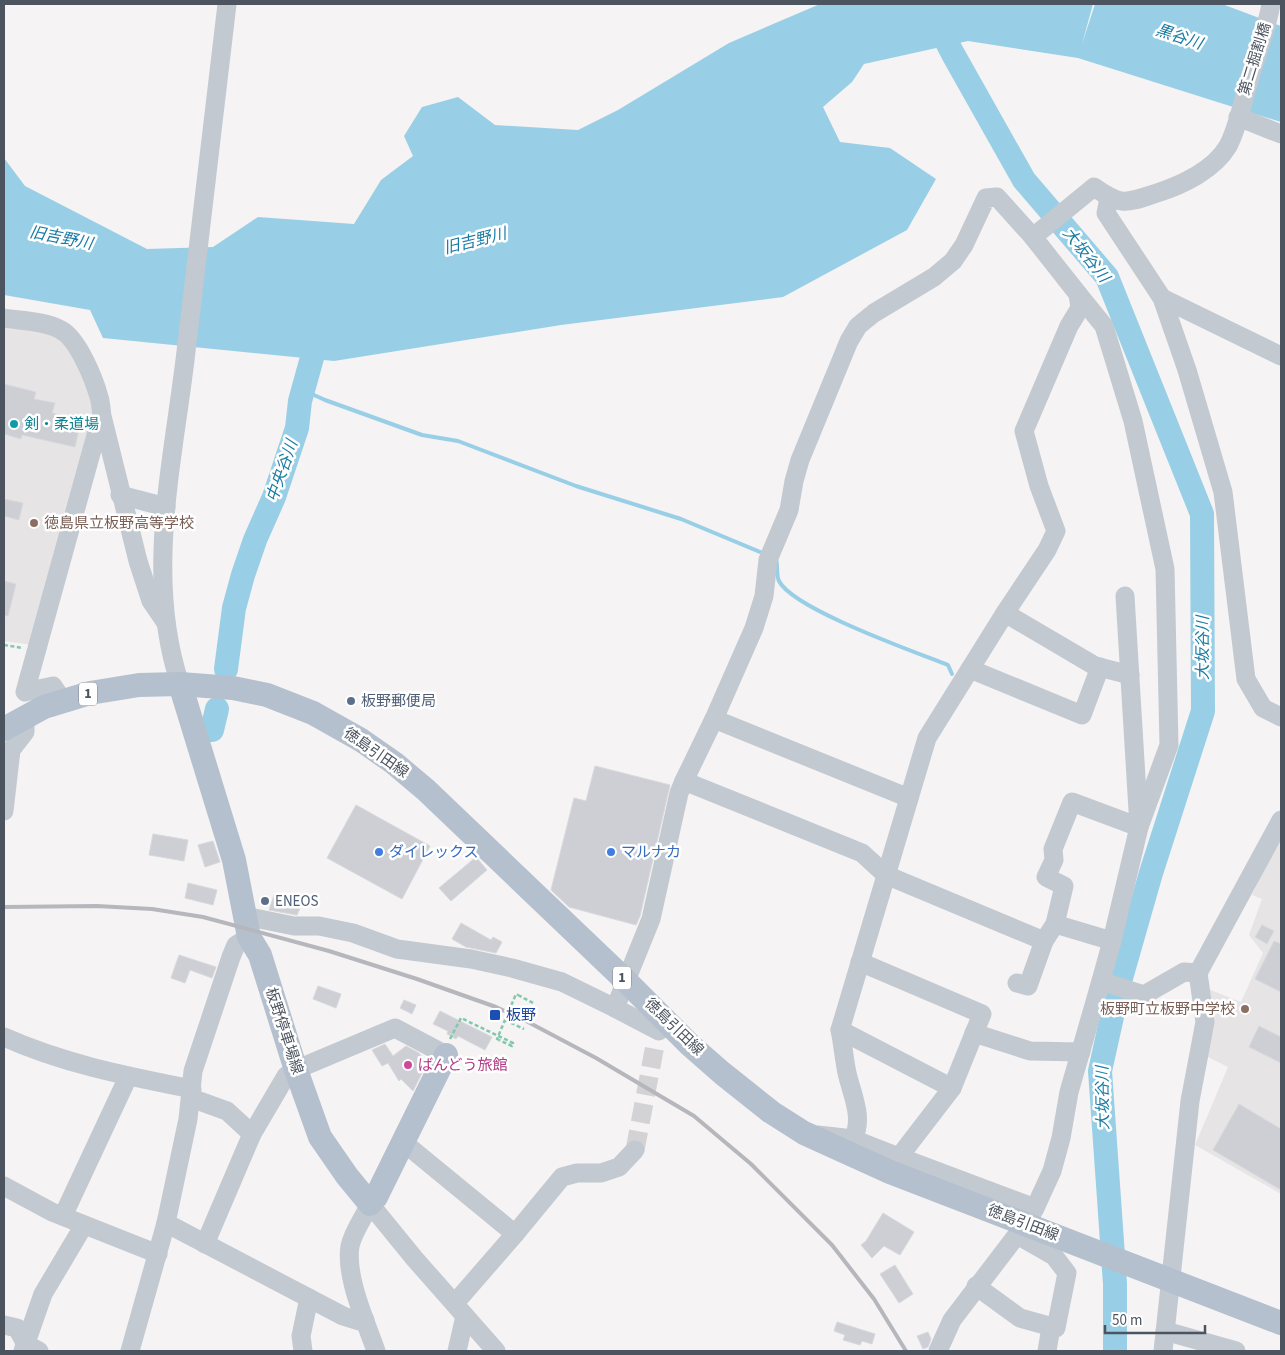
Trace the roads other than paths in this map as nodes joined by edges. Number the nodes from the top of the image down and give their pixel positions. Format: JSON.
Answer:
{"nodes":[{"id":1,"x":227,"y":4,"type":"edge"},
{"id":2,"x":1271,"y":6,"type":"edge"},
{"id":3,"x":1239,"y":114,"type":"junction"},
{"id":4,"x":1281,"y":134,"type":"edge"},
{"id":5,"x":1109,"y":198,"type":"junction"},
{"id":6,"x":1037,"y":234,"type":"junction"},
{"id":7,"x":1078,"y":294,"type":"junction"},
{"id":8,"x":1162,"y":298,"type":"junction"},
{"id":9,"x":4,"y":318,"type":"edge"},
{"id":10,"x":1281,"y":356,"type":"edge"},
{"id":11,"x":102,"y":416,"type":"junction"},
{"id":12,"x":120,"y":495,"type":"junction"},
{"id":13,"x":166,"y":507,"type":"junction"},
{"id":14,"x":1125,"y":596,"type":"dead end"},
{"id":15,"x":1005,"y":613,"type":"junction"},
{"id":16,"x":166,"y":623,"type":"junction"},
{"id":17,"x":1100,"y":667,"type":"junction"},
{"id":18,"x":970,"y":670,"type":"junction"},
{"id":19,"x":1130,"y":675,"type":"junction"},
{"id":20,"x":180,"y":684,"type":"junction"},
{"id":21,"x":63,"y":701,"type":"junction"},
{"id":22,"x":25,"y":717,"type":"junction"},
{"id":23,"x":1281,"y":717,"type":"edge"},
{"id":24,"x":714,"y":719,"type":"junction"},
{"id":25,"x":4,"y":729,"type":"edge"},
{"id":26,"x":684,"y":781,"type":"junction"},
{"id":27,"x":909,"y":798,"type":"junction"},
{"id":28,"x":4,"y":812,"type":"edge"},
{"id":29,"x":1281,"y":820,"type":"edge"},
{"id":30,"x":1139,"y":827,"type":"junction"},
{"id":31,"x":886,"y":875,"type":"junction"},
{"id":32,"x":1055,"y":924,"type":"junction"},
{"id":33,"x":247,"y":926,"type":"junction"},
{"id":34,"x":1044,"y":941,"type":"junction"},
{"id":35,"x":1112,"y":941,"type":"junction"},
{"id":36,"x":860,"y":962,"type":"junction"},
{"id":37,"x":1198,"y":972,"type":"junction"},
{"id":38,"x":625,"y":980,"type":"junction"},
{"id":39,"x":1104,"y":982,"type":"junction"},
{"id":40,"x":1017,"y":983,"type":"dead end"},
{"id":41,"x":615,"y":1008,"type":"junction"},
{"id":42,"x":840,"y":1030,"type":"junction"},
{"id":43,"x":974,"y":1033,"type":"junction"},
{"id":44,"x":4,"y":1037,"type":"edge"},
{"id":45,"x":690,"y":1045,"type":"junction"},
{"id":46,"x":1081,"y":1052,"type":"junction"},
{"id":47,"x":445,"y":1054,"type":"joint"},
{"id":48,"x":296,"y":1070,"type":"junction"},
{"id":49,"x":128,"y":1077,"type":"junction"},
{"id":50,"x":952,"y":1088,"type":"junction"},
{"id":51,"x":191,"y":1093,"type":"junction"},
{"id":52,"x":804,"y":1133,"type":"junction"},
{"id":53,"x":252,"y":1134,"type":"junction"},
{"id":54,"x":853,"y":1139,"type":"junction"},
{"id":55,"x":403,"y":1142,"type":"junction"},
{"id":56,"x":635,"y":1150,"type":"tunnel mouth"},
{"id":57,"x":900,"y":1157,"type":"junction"},
{"id":58,"x":4,"y":1186,"type":"edge"},
{"id":59,"x":370,"y":1204,"type":"junction"},
{"id":60,"x":63,"y":1216,"type":"junction"},
{"id":61,"x":1026,"y":1222,"type":"junction"},
{"id":62,"x":166,"y":1223,"type":"junction"},
{"id":63,"x":84,"y":1225,"type":"junction"},
{"id":64,"x":515,"y":1234,"type":"junction"},
{"id":65,"x":205,"y":1244,"type":"junction"},
{"id":66,"x":158,"y":1254,"type":"junction"},
{"id":67,"x":1160,"y":1276,"type":"junction"},
{"id":68,"x":976,"y":1286,"type":"junction"},
{"id":69,"x":309,"y":1298,"type":"junction"},
{"id":70,"x":460,"y":1309,"type":"junction"},
{"id":71,"x":365,"y":1320,"type":"junction"},
{"id":72,"x":1281,"y":1323,"type":"edge"},
{"id":73,"x":4,"y":1325,"type":"edge"},
{"id":74,"x":1051,"y":1327,"type":"junction"},
{"id":75,"x":1165,"y":1331,"type":"junction"},
{"id":76,"x":29,"y":1349,"type":"edge"},
{"id":77,"x":130,"y":1351,"type":"edge"},
{"id":78,"x":303,"y":1351,"type":"edge"},
{"id":79,"x":376,"y":1351,"type":"edge"},
{"id":80,"x":457,"y":1351,"type":"edge"},
{"id":81,"x":496,"y":1351,"type":"edge"},
{"id":82,"x":938,"y":1351,"type":"edge"},
{"id":83,"x":1047,"y":1351,"type":"edge"},
{"id":84,"x":1163,"y":1351,"type":"edge"},
{"id":85,"x":1236,"y":1351,"type":"edge"}],
"edges":[{"from":1,"to":13,"type":"street"},
{"from":2,"to":3,"type":"street","name":"第二掘割橋"},
{"from":3,"to":4,"type":"street"},
{"from":3,"to":5,"type":"street","name":"第二掘割橋"},
{"from":5,"to":6,"type":"street","name":"第二掘割橋"},
{"from":5,"to":8,"type":"street"},
{"from":6,"to":7,"type":"street"},
{"from":6,"to":24,"type":"street"},
{"from":7,"to":15,"type":"street"},
{"from":7,"to":30,"type":"street"},
{"from":8,"to":10,"type":"street"},
{"from":8,"to":23,"type":"street"},
{"from":9,"to":11,"type":"street"},
{"from":11,"to":12,"type":"street"},
{"from":11,"to":21,"type":"street"},
{"from":12,"to":13,"type":"street"},
{"from":12,"to":16,"type":"street"},
{"from":13,"to":16,"type":"street"},
{"from":14,"to":19,"type":"street"},
{"from":15,"to":17,"type":"street"},
{"from":15,"to":18,"type":"street"},
{"from":16,"to":20,"type":"street"},
{"from":17,"to":18,"type":"street"},
{"from":17,"to":19,"type":"street"},
{"from":18,"to":27,"type":"street"},
{"from":19,"to":30,"type":"street"},
{"from":20,"to":21,"type":"main road","name":"徳島引田線","number":"1"},
{"from":20,"to":33,"type":"main road","name":"板野停車場線"},
{"from":20,"to":38,"type":"main road","name":"徳島引田線","number":"1"},
{"from":21,"to":22,"type":"main road","name":"徳島引田線","number":"1"},
{"from":22,"to":25,"type":"main road","name":"徳島引田線","number":"1"},
{"from":22,"to":28,"type":"street"},
{"from":24,"to":26,"type":"street"},
{"from":24,"to":27,"type":"street"},
{"from":26,"to":31,"type":"street"},
{"from":26,"to":38,"type":"street"},
{"from":27,"to":31,"type":"street"},
{"from":29,"to":37,"type":"street"},
{"from":30,"to":32,"type":"street"},
{"from":30,"to":35,"type":"street"},
{"from":31,"to":34,"type":"street"},
{"from":31,"to":36,"type":"street"},
{"from":32,"to":34,"type":"street"},
{"from":32,"to":35,"type":"street"},
{"from":33,"to":41,"type":"street"},
{"from":33,"to":48,"type":"main road","name":"板野停車場線"},
{"from":33,"to":51,"type":"street"},
{"from":34,"to":40,"type":"street"},
{"from":35,"to":39,"type":"street"},
{"from":36,"to":42,"type":"street"},
{"from":36,"to":43,"type":"street"},
{"from":37,"to":39,"type":"street"},
{"from":37,"to":67,"type":"street"},
{"from":38,"to":41,"type":"street"},
{"from":38,"to":45,"type":"main road","name":"徳島引田線","number":"1"},
{"from":39,"to":46,"type":"street"},
{"from":41,"to":45,"type":"street"},
{"from":42,"to":50,"type":"street"},
{"from":42,"to":54,"type":"street"},
{"from":43,"to":46,"type":"street"},
{"from":43,"to":50,"type":"street"},
{"from":44,"to":49,"type":"street"},
{"from":45,"to":52,"type":"main road","name":"徳島引田線","number":"1"},
{"from":46,"to":61,"type":"street"},
{"from":47,"to":48,"type":"street"},
{"from":47,"to":55,"type":"main road"},
{"from":48,"to":53,"type":"street"},
{"from":48,"to":59,"type":"main road","name":"板野停車場線"},
{"from":49,"to":51,"type":"street"},
{"from":49,"to":60,"type":"street"},
{"from":50,"to":57,"type":"street"},
{"from":51,"to":53,"type":"street"},
{"from":51,"to":62,"type":"street"},
{"from":52,"to":54,"type":"street"},
{"from":52,"to":61,"type":"main road","name":"徳島引田線","number":"1"},
{"from":53,"to":65,"type":"street"},
{"from":54,"to":57,"type":"street"},
{"from":55,"to":59,"type":"main road"},
{"from":55,"to":64,"type":"street"},
{"from":56,"to":64,"type":"street"},
{"from":57,"to":61,"type":"street"},
{"from":58,"to":60,"type":"street"},
{"from":59,"to":70,"type":"street"},
{"from":59,"to":71,"type":"street"},
{"from":60,"to":63,"type":"street"},
{"from":61,"to":67,"type":"main road","name":"徳島引田線","number":"1"},
{"from":61,"to":68,"type":"street"},
{"from":61,"to":74,"type":"street"},
{"from":62,"to":65,"type":"street"},
{"from":62,"to":66,"type":"street"},
{"from":63,"to":66,"type":"street"},
{"from":63,"to":76,"type":"street"},
{"from":64,"to":70,"type":"street"},
{"from":65,"to":69,"type":"street"},
{"from":66,"to":77,"type":"street"},
{"from":67,"to":72,"type":"main road","name":"徳島引田線","number":"1"},
{"from":67,"to":75,"type":"street"},
{"from":68,"to":74,"type":"street"},
{"from":68,"to":82,"type":"street"},
{"from":69,"to":71,"type":"street"},
{"from":69,"to":78,"type":"street"},
{"from":70,"to":80,"type":"street"},
{"from":70,"to":81,"type":"street"},
{"from":71,"to":79,"type":"street"},
{"from":73,"to":76,"type":"street"},
{"from":74,"to":83,"type":"street"},
{"from":75,"to":84,"type":"street"},
{"from":75,"to":85,"type":"street"}]}
